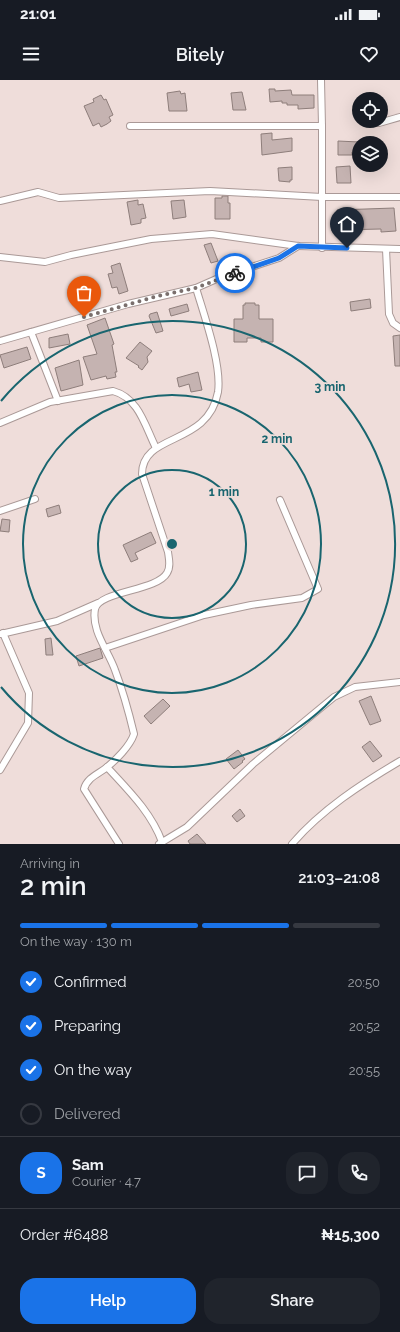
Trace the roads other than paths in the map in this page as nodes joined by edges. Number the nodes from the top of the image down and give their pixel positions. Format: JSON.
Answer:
{"nodes":[{"id":1,"x":321,"y":80,"type":"edge"},
{"id":2,"x":400,"y":117,"type":"edge"},
{"id":3,"x":388,"y":120,"type":"edge"},
{"id":4,"x":130,"y":126,"type":"dead end"},
{"id":5,"x":322,"y":126,"type":"junction"},
{"id":6,"x":322,"y":197,"type":"junction"},
{"id":7,"x":400,"y":197,"type":"edge"},
{"id":8,"x":0,"y":201,"type":"edge"},
{"id":9,"x":298,"y":246,"type":"junction"},
{"id":10,"x":322,"y":248,"type":"junction"},
{"id":11,"x":386,"y":249,"type":"junction"},
{"id":12,"x":400,"y":249,"type":"edge"},
{"id":13,"x":0,"y":257,"type":"edge"},
{"id":14,"x":196,"y":288,"type":"junction"},
{"id":15,"x":400,"y":328,"type":"edge"},
{"id":16,"x":31,"y":332,"type":"junction"},
{"id":17,"x":0,"y":341,"type":"edge"},
{"id":18,"x":58,"y":401,"type":"junction"},
{"id":19,"x":0,"y":423,"type":"edge"},
{"id":20,"x":156,"y":448,"type":"junction"},
{"id":21,"x":35,"y":499,"type":"dead end"},
{"id":22,"x":280,"y":500,"type":"dead end"},
{"id":23,"x":0,"y":511,"type":"edge"},
{"id":24,"x":98,"y":603,"type":"junction"},
{"id":25,"x":2,"y":634,"type":"edge"},
{"id":26,"x":105,"y":648,"type":"junction"},
{"id":27,"x":400,"y":682,"type":"edge"},
{"id":28,"x":400,"y":761,"type":"edge"},
{"id":29,"x":107,"y":767,"type":"junction"},
{"id":30,"x":0,"y":770,"type":"edge"},
{"id":31,"x":161,"y":843,"type":"edge"},
{"id":32,"x":119,"y":844,"type":"edge"},
{"id":33,"x":292,"y":844,"type":"edge"}],
"edges":[{"from":1,"to":5,"type":"street"},
{"from":2,"to":3,"type":"street"},
{"from":4,"to":5,"type":"street"},
{"from":5,"to":6,"type":"street"},
{"from":6,"to":7,"type":"street"},
{"from":6,"to":8,"type":"street"},
{"from":6,"to":10,"type":"street"},
{"from":9,"to":10,"type":"street"},
{"from":9,"to":13,"type":"street"},
{"from":9,"to":14,"type":"street"},
{"from":10,"to":11,"type":"street"},
{"from":11,"to":12,"type":"street"},
{"from":11,"to":15,"type":"street"},
{"from":14,"to":16,"type":"street"},
{"from":14,"to":20,"type":"street"},
{"from":16,"to":17,"type":"street"},
{"from":16,"to":18,"type":"street"},
{"from":18,"to":19,"type":"street"},
{"from":18,"to":20,"type":"street"},
{"from":20,"to":24,"type":"street"},
{"from":21,"to":23,"type":"street"},
{"from":22,"to":26,"type":"street"},
{"from":24,"to":25,"type":"street"},
{"from":24,"to":26,"type":"street"},
{"from":25,"to":30,"type":"street"},
{"from":26,"to":29,"type":"street"},
{"from":27,"to":31,"type":"street"},
{"from":28,"to":33,"type":"street"},
{"from":29,"to":31,"type":"street"},
{"from":29,"to":32,"type":"street"}]}
